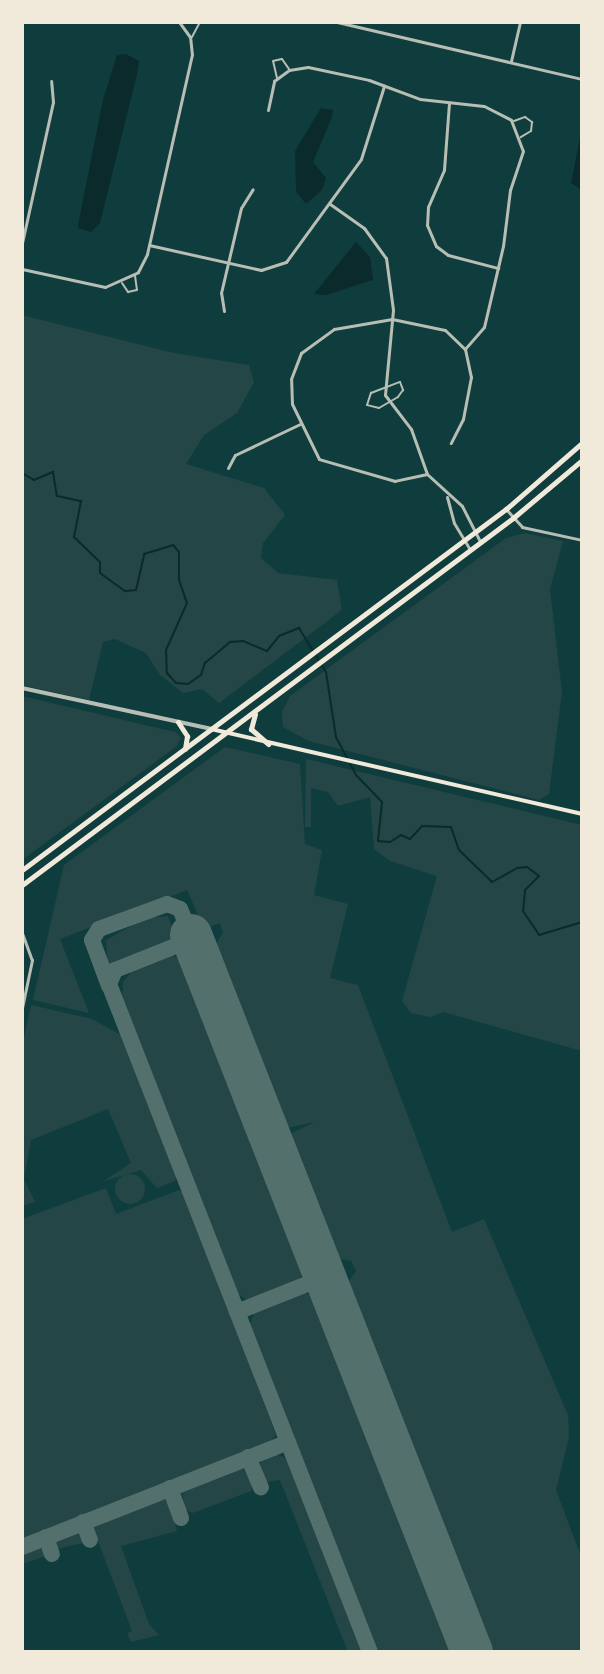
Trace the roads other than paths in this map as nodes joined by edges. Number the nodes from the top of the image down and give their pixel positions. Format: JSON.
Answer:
{"nodes":[{"id":1,"x":179,"y":22,"type":"edge"},
{"id":2,"x":200,"y":22,"type":"edge"},
{"id":3,"x":337,"y":22,"type":"edge"},
{"id":4,"x":520,"y":22,"type":"edge"},
{"id":5,"x":190,"y":37,"type":"junction"},
{"id":6,"x":511,"y":63,"type":"junction"},
{"id":7,"x":289,"y":70,"type":"junction"},
{"id":8,"x":277,"y":78,"type":"junction"},
{"id":9,"x":582,"y":79,"type":"edge"},
{"id":10,"x":51,"y":81,"type":"dead end"},
{"id":11,"x":384,"y":86,"type":"junction"},
{"id":12,"x":449,"y":101,"type":"junction"},
{"id":13,"x":268,"y":110,"type":"dead end"},
{"id":14,"x":513,"y":122,"type":"junction"},
{"id":15,"x":521,"y":137,"type":"junction"},
{"id":16,"x":253,"y":189,"type":"dead end"},
{"id":17,"x":330,"y":204,"type":"junction"},
{"id":18,"x":22,"y":243,"type":"edge"},
{"id":19,"x":149,"y":245,"type":"junction"},
{"id":20,"x":228,"y":263,"type":"junction"},
{"id":21,"x":498,"y":268,"type":"junction"},
{"id":22,"x":22,"y":269,"type":"edge"},
{"id":23,"x":135,"y":275,"type":"junction"},
{"id":24,"x":122,"y":283,"type":"junction"},
{"id":25,"x":224,"y":311,"type":"dead end"},
{"id":26,"x":392,"y":319,"type":"junction"},
{"id":27,"x":465,"y":349,"type":"junction"},
{"id":28,"x":383,"y":384,"type":"junction"},
{"id":29,"x":388,"y":402,"type":"junction"},
{"id":30,"x":300,"y":424,"type":"junction"},
{"id":31,"x":451,"y":443,"type":"dead end"},
{"id":32,"x":582,"y":443,"type":"edge"},
{"id":33,"x":582,"y":460,"type":"edge"},
{"id":34,"x":228,"y":468,"type":"dead end"},
{"id":35,"x":427,"y":474,"type":"junction"},
{"id":36,"x":447,"y":497,"type":"junction"},
{"id":37,"x":506,"y":509,"type":"junction"},
{"id":38,"x":513,"y":518,"type":"junction"},
{"id":39,"x":475,"y":532,"type":"junction"},
{"id":40,"x":464,"y":540,"type":"junction"},
{"id":41,"x":582,"y":540,"type":"edge"},
{"id":42,"x":481,"y":542,"type":"junction"},
{"id":43,"x":470,"y":550,"type":"junction"},
{"id":44,"x":22,"y":688,"type":"edge"},
{"id":45,"x":258,"y":708,"type":"junction"},
{"id":46,"x":178,"y":722,"type":"junction"},
{"id":47,"x":211,"y":729,"type":"junction"},
{"id":48,"x":225,"y":733,"type":"junction"},
{"id":49,"x":268,"y":744,"type":"junction"},
{"id":50,"x":185,"y":749,"type":"junction"},
{"id":51,"x":582,"y":814,"type":"edge"},
{"id":52,"x":22,"y":870,"type":"edge"},
{"id":53,"x":22,"y":885,"type":"edge"},
{"id":54,"x":22,"y":933,"type":"edge"},
{"id":55,"x":22,"y":1008,"type":"edge"}],
"edges":[{"from":1,"to":5,"type":"street"},
{"from":2,"to":5,"type":"lane"},
{"from":3,"to":6,"type":"street"},
{"from":4,"to":6,"type":"street"},
{"from":5,"to":19,"type":"street"},
{"from":6,"to":9,"type":"street"},
{"from":7,"to":8,"type":"street"},
{"from":7,"to":8,"type":"lane"},
{"from":7,"to":11,"type":"street"},
{"from":8,"to":13,"type":"street"},
{"from":10,"to":18,"type":"street"},
{"from":11,"to":12,"type":"street"},
{"from":11,"to":17,"type":"street"},
{"from":12,"to":14,"type":"street"},
{"from":12,"to":21,"type":"street"},
{"from":14,"to":15,"type":"street"},
{"from":14,"to":15,"type":"lane"},
{"from":15,"to":21,"type":"street"},
{"from":16,"to":20,"type":"street"},
{"from":17,"to":20,"type":"street"},
{"from":17,"to":26,"type":"street"},
{"from":19,"to":20,"type":"street"},
{"from":19,"to":23,"type":"street"},
{"from":20,"to":25,"type":"street"},
{"from":21,"to":27,"type":"street"},
{"from":22,"to":24,"type":"street"},
{"from":23,"to":24,"type":"street"},
{"from":23,"to":24,"type":"lane"},
{"from":26,"to":27,"type":"street"},
{"from":26,"to":28,"type":"street"},
{"from":26,"to":30,"type":"street"},
{"from":27,"to":31,"type":"street"},
{"from":28,"to":29,"type":"street"},
{"from":28,"to":29,"type":"lane"},
{"from":28,"to":29,"type":"lane"},
{"from":29,"to":35,"type":"street"},
{"from":30,"to":34,"type":"street"},
{"from":30,"to":35,"type":"street"},
{"from":32,"to":37,"type":"main road"},
{"from":33,"to":38,"type":"main road"},
{"from":35,"to":36,"type":"street"},
{"from":36,"to":39,"type":"street"},
{"from":36,"to":40,"type":"street"},
{"from":37,"to":38,"type":"street"},
{"from":37,"to":39,"type":"main road"},
{"from":38,"to":41,"type":"street"},
{"from":38,"to":42,"type":"main road"},
{"from":39,"to":40,"type":"main road"},
{"from":39,"to":42,"type":"street"},
{"from":40,"to":43,"type":"street"},
{"from":40,"to":47,"type":"main road"},
{"from":42,"to":43,"type":"main road"},
{"from":43,"to":45,"type":"main road"},
{"from":44,"to":46,"type":"street"},
{"from":45,"to":48,"type":"main road"},
{"from":45,"to":49,"type":"main road"},
{"from":46,"to":47,"type":"street"},
{"from":46,"to":50,"type":"main road"},
{"from":47,"to":48,"type":"main road"},
{"from":47,"to":50,"type":"main road"},
{"from":48,"to":49,"type":"main road"},
{"from":48,"to":53,"type":"main road"},
{"from":49,"to":51,"type":"main road"},
{"from":50,"to":52,"type":"main road"},
{"from":54,"to":55,"type":"street"}]}
